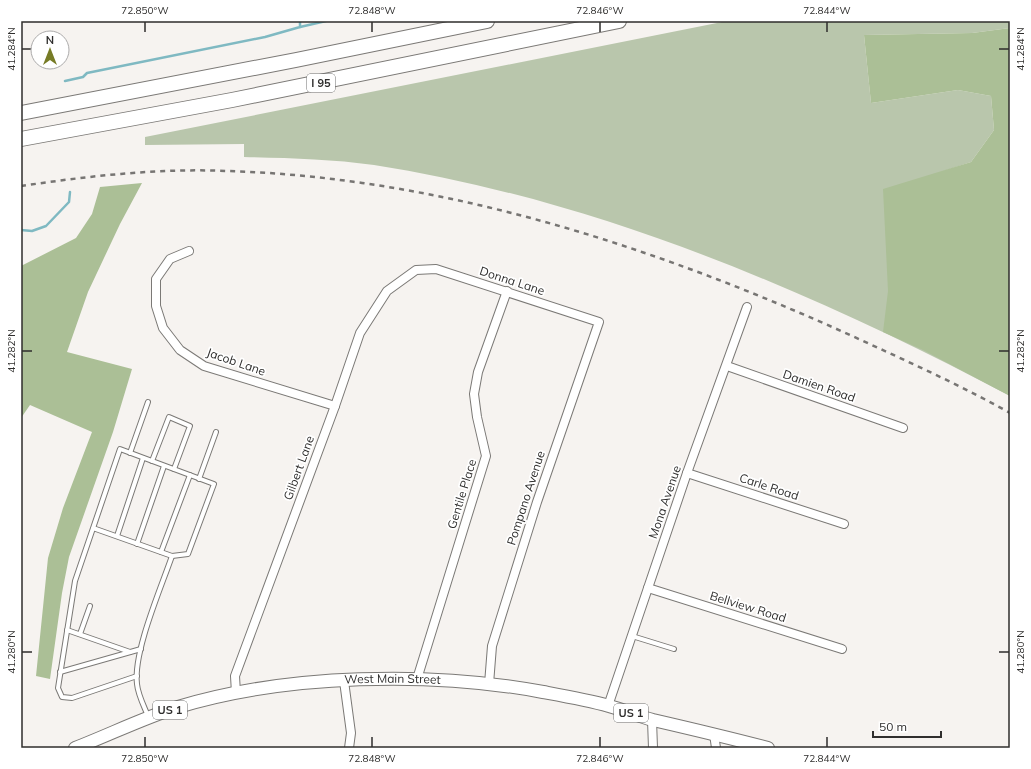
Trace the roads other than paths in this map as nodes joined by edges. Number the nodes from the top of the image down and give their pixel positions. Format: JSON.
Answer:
{"nodes":[{"id":1,"x":487,"y":21,"type":"edge"},
{"id":2,"x":619,"y":21,"type":"edge"},
{"id":3,"x":21,"y":113,"type":"edge"},
{"id":4,"x":21,"y":139,"type":"edge"},
{"id":5,"x":189,"y":251,"type":"dead end"},
{"id":6,"x":416,"y":270,"type":"joint"},
{"id":7,"x":507,"y":291,"type":"junction"},
{"id":8,"x":747,"y":307,"type":"dead end"},
{"id":9,"x":599,"y":322,"type":"joint"},
{"id":10,"x":727,"y":366,"type":"junction"},
{"id":11,"x":148,"y":402,"type":"dead end"},
{"id":12,"x":335,"y":406,"type":"junction"},
{"id":13,"x":903,"y":428,"type":"dead end"},
{"id":14,"x":216,"y":432,"type":"dead end"},
{"id":15,"x":130,"y":453,"type":"junction"},
{"id":16,"x":143,"y":458,"type":"junction"},
{"id":17,"x":152,"y":461,"type":"junction"},
{"id":18,"x":164,"y":466,"type":"junction"},
{"id":19,"x":174,"y":469,"type":"junction"},
{"id":20,"x":687,"y":473,"type":"junction"},
{"id":21,"x":190,"y":475,"type":"junction"},
{"id":22,"x":199,"y":479,"type":"junction"},
{"id":23,"x":844,"y":524,"type":"dead end"},
{"id":24,"x":93,"y":528,"type":"junction"},
{"id":25,"x":117,"y":536,"type":"junction"},
{"id":26,"x":137,"y":544,"type":"junction"},
{"id":27,"x":161,"y":552,"type":"junction"},
{"id":28,"x":172,"y":556,"type":"junction"},
{"id":29,"x":648,"y":588,"type":"junction"},
{"id":30,"x":90,"y":606,"type":"dead end"},
{"id":31,"x":67,"y":630,"type":"junction"},
{"id":32,"x":80,"y":634,"type":"junction"},
{"id":33,"x":632,"y":636,"type":"junction"},
{"id":34,"x":842,"y":648,"type":"dead end"},
{"id":35,"x":141,"y":649,"type":"junction"},
{"id":36,"x":674,"y":649,"type":"dead end"},
{"id":37,"x":130,"y":652,"type":"junction"},
{"id":38,"x":60,"y":672,"type":"junction"},
{"id":39,"x":137,"y":676,"type":"junction"},
{"id":40,"x":417,"y":679,"type":"junction"},
{"id":41,"x":344,"y":681,"type":"junction"},
{"id":42,"x":489,"y":684,"type":"junction"},
{"id":43,"x":236,"y":693,"type":"junction"},
{"id":44,"x":608,"y":706,"type":"junction"},
{"id":45,"x":148,"y":719,"type":"junction"},
{"id":46,"x":652,"y":720,"type":"junction"},
{"id":47,"x":714,"y":734,"type":"junction"},
{"id":48,"x":75,"y":748,"type":"edge"},
{"id":49,"x":349,"y":748,"type":"edge"},
{"id":50,"x":653,"y":748,"type":"edge"},
{"id":51,"x":716,"y":748,"type":"edge"},
{"id":52,"x":768,"y":748,"type":"edge"}],
"edges":[{"from":1,"to":3,"type":"highway","number":"I 95"},
{"from":2,"to":4,"type":"highway","number":"I 95"},
{"from":5,"to":12,"type":"street","name":"Jacob Lane"},
{"from":6,"to":7,"type":"street","name":"Donna Lane"},
{"from":6,"to":12,"type":"street","name":"Gilbert Lane"},
{"from":7,"to":9,"type":"street","name":"Donna Lane"},
{"from":7,"to":40,"type":"street","name":"Gentile Place"},
{"from":8,"to":10,"type":"street","name":"Mona Avenue"},
{"from":9,"to":42,"type":"street","name":"Pompano Avenue"},
{"from":10,"to":13,"type":"street","name":"Damien Road"},
{"from":10,"to":20,"type":"street","name":"Mona Avenue"},
{"from":11,"to":15,"type":"lane"},
{"from":12,"to":43,"type":"street","name":"Gilbert Lane"},
{"from":14,"to":22,"type":"lane"},
{"from":15,"to":16,"type":"lane"},
{"from":15,"to":24,"type":"lane"},
{"from":16,"to":17,"type":"lane"},
{"from":16,"to":25,"type":"lane"},
{"from":17,"to":18,"type":"lane"},
{"from":17,"to":19,"type":"lane"},
{"from":18,"to":19,"type":"lane"},
{"from":18,"to":26,"type":"lane"},
{"from":19,"to":21,"type":"lane"},
{"from":20,"to":23,"type":"street","name":"Carle Road"},
{"from":20,"to":29,"type":"street","name":"Mona Avenue"},
{"from":21,"to":22,"type":"lane"},
{"from":21,"to":27,"type":"lane"},
{"from":22,"to":28,"type":"lane"},
{"from":24,"to":25,"type":"lane"},
{"from":24,"to":31,"type":"lane"},
{"from":25,"to":26,"type":"lane"},
{"from":26,"to":27,"type":"lane"},
{"from":27,"to":28,"type":"lane"},
{"from":28,"to":35,"type":"lane"},
{"from":29,"to":33,"type":"street","name":"Mona Avenue"},
{"from":29,"to":34,"type":"street","name":"Bellview Road"},
{"from":30,"to":32,"type":"lane"},
{"from":31,"to":32,"type":"lane"},
{"from":31,"to":38,"type":"lane"},
{"from":32,"to":37,"type":"lane"},
{"from":33,"to":36,"type":"lane"},
{"from":33,"to":44,"type":"street","name":"Mona Avenue"},
{"from":35,"to":37,"type":"lane"},
{"from":35,"to":39,"type":"lane"},
{"from":37,"to":38,"type":"lane"},
{"from":38,"to":39,"type":"lane"},
{"from":39,"to":45,"type":"lane"},
{"from":40,"to":41,"type":"main road","name":"West Main Street","number":"US 1"},
{"from":40,"to":42,"type":"main road","name":"West Main Street","number":"US 1"},
{"from":41,"to":43,"type":"main road","name":"West Main Street","number":"US 1"},
{"from":41,"to":49,"type":"street"},
{"from":42,"to":44,"type":"main road","name":"West Main Street","number":"US 1"},
{"from":43,"to":45,"type":"main road","name":"West Main Street","number":"US 1"},
{"from":44,"to":46,"type":"main road","name":"West Main Street","number":"US 1"},
{"from":45,"to":48,"type":"main road","name":"West Main Street","number":"US 1"},
{"from":46,"to":47,"type":"main road","name":"West Main Street","number":"US 1"},
{"from":46,"to":50,"type":"street"},
{"from":47,"to":51,"type":"street"},
{"from":47,"to":52,"type":"main road","name":"West Main Street","number":"US 1"}]}
